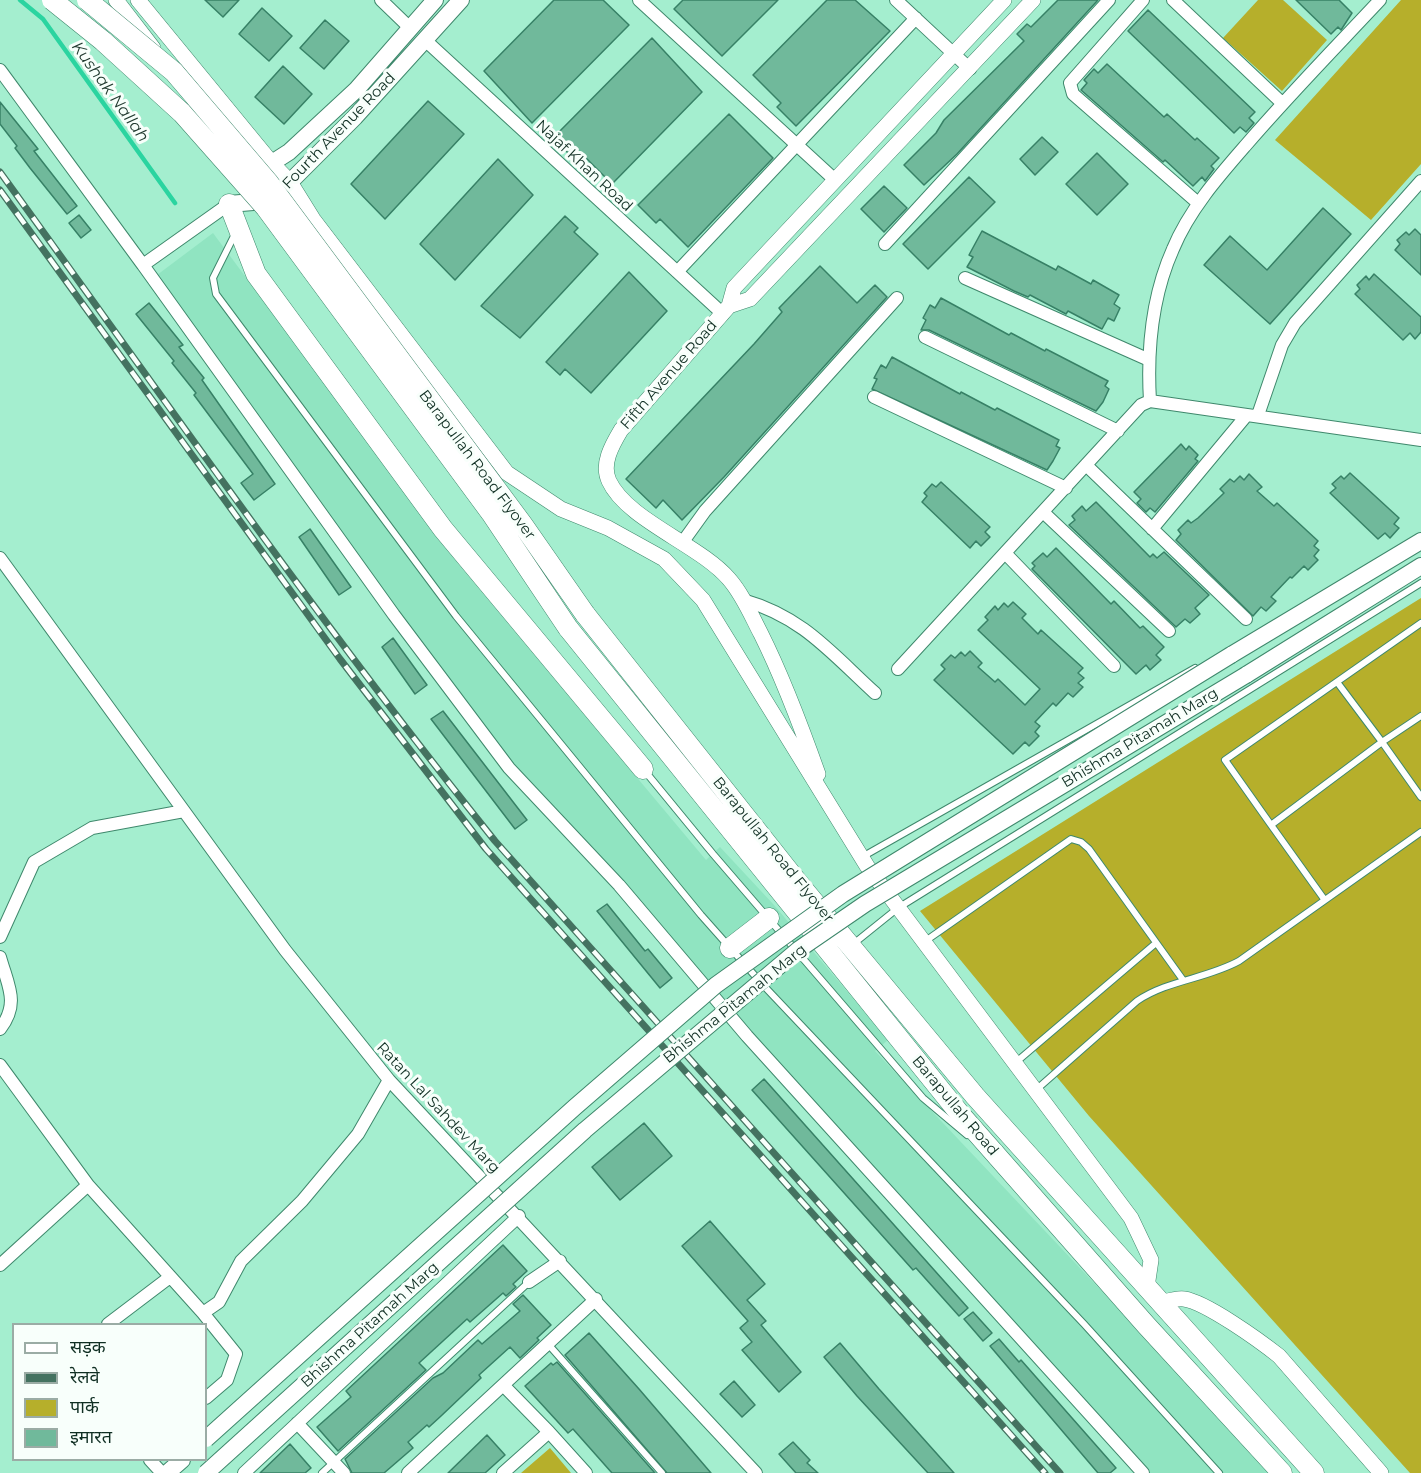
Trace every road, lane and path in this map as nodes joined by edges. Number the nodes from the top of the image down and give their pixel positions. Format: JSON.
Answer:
{"nodes":[{"id":1,"x":52,"y":0,"type":"edge"},
{"id":2,"x":87,"y":0,"type":"edge"},
{"id":3,"x":116,"y":0,"type":"edge"},
{"id":4,"x":138,"y":0,"type":"edge"},
{"id":5,"x":381,"y":0,"type":"edge"},
{"id":6,"x":435,"y":0,"type":"edge"},
{"id":7,"x":460,"y":0,"type":"edge"},
{"id":8,"x":639,"y":0,"type":"edge"},
{"id":9,"x":896,"y":0,"type":"edge"},
{"id":10,"x":1004,"y":0,"type":"edge"},
{"id":11,"x":1033,"y":0,"type":"edge"},
{"id":12,"x":1109,"y":0,"type":"edge"},
{"id":13,"x":1143,"y":0,"type":"edge"},
{"id":14,"x":1173,"y":0,"type":"edge"},
{"id":15,"x":1380,"y":0,"type":"edge"},
{"id":16,"x":916,"y":18,"type":"junction"},
{"id":17,"x":410,"y":28,"type":"junction"},
{"id":18,"x":425,"y":40,"type":"junction"},
{"id":19,"x":955,"y":54,"type":"junction"},
{"id":20,"x":970,"y":69,"type":"junction"},
{"id":21,"x":0,"y":70,"type":"edge"},
{"id":22,"x":1282,"y":103,"type":"junction"},
{"id":23,"x":796,"y":144,"type":"junction"},
{"id":24,"x":271,"y":162,"type":"junction"},
{"id":25,"x":252,"y":175,"type":"junction"},
{"id":26,"x":835,"y":180,"type":"junction"},
{"id":27,"x":1421,"y":181,"type":"edge"},
{"id":28,"x":290,"y":182,"type":"junction"},
{"id":29,"x":273,"y":196,"type":"junction"},
{"id":30,"x":1198,"y":203,"type":"junction"},
{"id":31,"x":229,"y":204,"type":"junction"},
{"id":32,"x":313,"y":219,"type":"junction"},
{"id":33,"x":238,"y":228,"type":"junction"},
{"id":34,"x":885,"y":244,"type":"dead end"},
{"id":35,"x":143,"y":265,"type":"junction"},
{"id":36,"x":677,"y":272,"type":"junction"},
{"id":37,"x":965,"y":278,"type":"dead end"},
{"id":38,"x":897,"y":298,"type":"dead end"},
{"id":39,"x":726,"y":310,"type":"junction"},
{"id":40,"x":925,"y":337,"type":"dead end"},
{"id":41,"x":1147,"y":358,"type":"junction"},
{"id":42,"x":874,"y":397,"type":"dead end"},
{"id":43,"x":1150,"y":401,"type":"junction"},
{"id":44,"x":1252,"y":416,"type":"junction"},
{"id":45,"x":1118,"y":431,"type":"junction"},
{"id":46,"x":1421,"y":440,"type":"edge"},
{"id":47,"x":1087,"y":466,"type":"junction"},
{"id":48,"x":1066,"y":488,"type":"junction"},
{"id":49,"x":1043,"y":512,"type":"junction"},
{"id":50,"x":1152,"y":529,"type":"junction"},
{"id":51,"x":1421,"y":541,"type":"edge"},
{"id":52,"x":682,"y":543,"type":"junction"},
{"id":53,"x":1006,"y":554,"type":"junction"},
{"id":54,"x":0,"y":558,"type":"edge"},
{"id":55,"x":1421,"y":566,"type":"edge"},
{"id":56,"x":1421,"y":583,"type":"edge"},
{"id":57,"x":743,"y":600,"type":"junction"},
{"id":58,"x":1246,"y":619,"type":"dead end"},
{"id":59,"x":1421,"y":623,"type":"edge"},
{"id":60,"x":1169,"y":631,"type":"dead end"},
{"id":61,"x":1231,"y":655,"type":"junction"},
{"id":62,"x":1114,"y":666,"type":"dead end"},
{"id":63,"x":898,"y":669,"type":"dead end"},
{"id":64,"x":606,"y":676,"type":"junction"},
{"id":65,"x":1337,"y":681,"type":"junction"},
{"id":66,"x":875,"y":693,"type":"dead end"},
{"id":67,"x":581,"y":695,"type":"junction"},
{"id":68,"x":1421,"y":716,"type":"edge"},
{"id":69,"x":645,"y":725,"type":"junction"},
{"id":70,"x":1382,"y":742,"type":"junction"},
{"id":71,"x":622,"y":743,"type":"junction"},
{"id":72,"x":643,"y":769,"type":"joint"},
{"id":73,"x":825,"y":797,"type":"junction"},
{"id":74,"x":1421,"y":797,"type":"edge"},
{"id":75,"x":184,"y":811,"type":"junction"},
{"id":76,"x":1270,"y":825,"type":"junction"},
{"id":77,"x":1421,"y":832,"type":"edge"},
{"id":78,"x":862,"y":857,"type":"junction"},
{"id":79,"x":1324,"y":898,"type":"junction"},
{"id":80,"x":898,"y":908,"type":"junction"},
{"id":81,"x":769,"y":918,"type":"junction"},
{"id":82,"x":0,"y":937,"type":"edge"},
{"id":83,"x":924,"y":942,"type":"junction"},
{"id":84,"x":1156,"y":943,"type":"junction"},
{"id":85,"x":850,"y":946,"type":"junction"},
{"id":86,"x":730,"y":948,"type":"junction"},
{"id":87,"x":0,"y":957,"type":"edge"},
{"id":88,"x":1183,"y":980,"type":"junction"},
{"id":89,"x":0,"y":1029,"type":"edge"},
{"id":90,"x":1015,"y":1064,"type":"junction"},
{"id":91,"x":0,"y":1065,"type":"edge"},
{"id":92,"x":389,"y":1080,"type":"junction"},
{"id":93,"x":1035,"y":1090,"type":"junction"},
{"id":94,"x":1015,"y":1177,"type":"junction"},
{"id":95,"x":88,"y":1185,"type":"junction"},
{"id":96,"x":519,"y":1216,"type":"junction"},
{"id":97,"x":560,"y":1261,"type":"junction"},
{"id":98,"x":0,"y":1264,"type":"edge"},
{"id":99,"x":170,"y":1277,"type":"junction"},
{"id":100,"x":529,"y":1282,"type":"joint"},
{"id":101,"x":1147,"y":1287,"type":"junction"},
{"id":102,"x":596,"y":1299,"type":"junction"},
{"id":103,"x":1161,"y":1303,"type":"junction"},
{"id":104,"x":203,"y":1313,"type":"junction"},
{"id":105,"x":109,"y":1323,"type":"edge"},
{"id":106,"x":548,"y":1344,"type":"junction"},
{"id":107,"x":504,"y":1386,"type":"junction"},
{"id":108,"x":207,"y":1397,"type":"edge"},
{"id":109,"x":297,"y":1423,"type":"junction"},
{"id":110,"x":549,"y":1432,"type":"junction"},
{"id":111,"x":207,"y":1438,"type":"edge"},
{"id":112,"x":153,"y":1461,"type":"edge"},
{"id":113,"x":334,"y":1462,"type":"junction"},
{"id":114,"x":172,"y":1468,"type":"edge"},
{"id":115,"x":206,"y":1473,"type":"edge"},
{"id":116,"x":244,"y":1473,"type":"edge"},
{"id":117,"x":322,"y":1473,"type":"edge"},
{"id":118,"x":344,"y":1473,"type":"edge"},
{"id":119,"x":408,"y":1473,"type":"edge"},
{"id":120,"x":503,"y":1473,"type":"edge"},
{"id":121,"x":586,"y":1473,"type":"edge"},
{"id":122,"x":662,"y":1473,"type":"edge"},
{"id":123,"x":756,"y":1473,"type":"edge"},
{"id":124,"x":1143,"y":1473,"type":"edge"},
{"id":125,"x":1219,"y":1473,"type":"edge"},
{"id":126,"x":1282,"y":1473,"type":"edge"},
{"id":127,"x":1314,"y":1473,"type":"edge"},
{"id":128,"x":1381,"y":1473,"type":"edge"}],
"edges":[{"from":1,"to":64,"type":"highway","name":"Barapullah Road Flyover","bridge":true},
{"from":2,"to":85,"type":"highway","name":"Barapullah Road Flyover","bridge":true},
{"from":3,"to":25,"type":"street"},
{"from":4,"to":24,"type":"street"},
{"from":5,"to":17,"type":"street"},
{"from":6,"to":17,"type":"main road","name":"Fourth Avenue Road"},
{"from":7,"to":18,"type":"main road","name":"Fourth Avenue Road"},
{"from":8,"to":23,"type":"street"},
{"from":9,"to":16,"type":"street"},
{"from":10,"to":19,"type":"street","name":"Fifth Avenue Road"},
{"from":11,"to":20,"type":"street","name":"Fifth Avenue Road"},
{"from":12,"to":34,"type":"street"},
{"from":13,"to":30,"type":"street"},
{"from":14,"to":22,"type":"street"},
{"from":15,"to":22,"type":"street"},
{"from":16,"to":19,"type":"street"},
{"from":16,"to":23,"type":"street"},
{"from":17,"to":24,"type":"main road","name":"Fourth Avenue Road"},
{"from":18,"to":28,"type":"main road","name":"Fourth Avenue Road"},
{"from":18,"to":36,"type":"street","name":"Najaf Khan Road"},
{"from":19,"to":20,"type":"street"},
{"from":19,"to":26,"type":"street","name":"Fifth Avenue Road"},
{"from":20,"to":39,"type":"street","name":"Fifth Avenue Road"},
{"from":21,"to":35,"type":"street"},
{"from":22,"to":30,"type":"street"},
{"from":23,"to":26,"type":"street"},
{"from":23,"to":36,"type":"street"},
{"from":24,"to":25,"type":"main road","name":"Fourth Avenue Road"},
{"from":24,"to":28,"type":"street"},
{"from":25,"to":29,"type":"street"},
{"from":25,"to":31,"type":"main road","name":"Fourth Avenue Road"},
{"from":26,"to":39,"type":"street","name":"Fifth Avenue Road"},
{"from":27,"to":44,"type":"street"},
{"from":28,"to":29,"type":"main road","name":"Fourth Avenue Road"},
{"from":28,"to":32,"type":"street"},
{"from":29,"to":31,"type":"main road","name":"Fourth Avenue Road"},
{"from":29,"to":32,"type":"street"},
{"from":30,"to":41,"type":"street"},
{"from":31,"to":33,"type":"highway"},
{"from":31,"to":35,"type":"street"},
{"from":32,"to":73,"type":"street"},
{"from":33,"to":67,"type":"highway"},
{"from":33,"to":86,"type":"lane"},
{"from":35,"to":124,"type":"street"},
{"from":36,"to":39,"type":"street","name":"Najaf Khan Road"},
{"from":37,"to":41,"type":"street"},
{"from":38,"to":52,"type":"street"},
{"from":39,"to":52,"type":"street","name":"Fifth Avenue Road"},
{"from":40,"to":45,"type":"street"},
{"from":41,"to":43,"type":"street"},
{"from":42,"to":48,"type":"street"},
{"from":43,"to":44,"type":"street"},
{"from":43,"to":45,"type":"street"},
{"from":44,"to":46,"type":"street"},
{"from":44,"to":50,"type":"street"},
{"from":45,"to":47,"type":"street"},
{"from":47,"to":48,"type":"street"},
{"from":47,"to":50,"type":"street"},
{"from":48,"to":49,"type":"street"},
{"from":49,"to":53,"type":"street"},
{"from":49,"to":60,"type":"street"},
{"from":50,"to":58,"type":"street"},
{"from":51,"to":61,"type":"main road","name":"Bhishma Pitamah Marg"},
{"from":52,"to":57,"type":"street","name":"Fifth Avenue Road"},
{"from":53,"to":62,"type":"street"},
{"from":53,"to":63,"type":"street"},
{"from":54,"to":75,"type":"street","name":"Ratan Lal Sahdev Marg"},
{"from":55,"to":115,"type":"main road","name":"Bhishma Pitamah Marg","bridge":true},
{"from":56,"to":80,"type":"lane"},
{"from":57,"to":66,"type":"street"},
{"from":57,"to":73,"type":"street","name":"Fifth Avenue Road"},
{"from":59,"to":65,"type":"lane"},
{"from":61,"to":78,"type":"lane"},
{"from":61,"to":111,"type":"main road","name":"Bhishma Pitamah Marg","bridge":true},
{"from":64,"to":67,"type":"highway"},
{"from":64,"to":69,"type":"highway","name":"Barapullah Road Flyover"},
{"from":65,"to":70,"type":"lane"},
{"from":65,"to":76,"type":"lane"},
{"from":67,"to":71,"type":"highway"},
{"from":68,"to":70,"type":"lane"},
{"from":69,"to":71,"type":"highway"},
{"from":69,"to":94,"type":"highway","name":"Barapullah Road"},
{"from":70,"to":74,"type":"lane"},
{"from":70,"to":76,"type":"lane"},
{"from":71,"to":72,"type":"highway"},
{"from":72,"to":81,"type":"lane"},
{"from":73,"to":78,"type":"street"},
{"from":75,"to":82,"type":"street"},
{"from":75,"to":92,"type":"street","name":"Ratan Lal Sahdev Marg"},
{"from":76,"to":79,"type":"lane"},
{"from":77,"to":79,"type":"lane"},
{"from":78,"to":80,"type":"street"},
{"from":79,"to":88,"type":"lane"},
{"from":80,"to":83,"type":"street"},
{"from":80,"to":85,"type":"lane"},
{"from":81,"to":86,"type":"highway"},
{"from":81,"to":94,"type":"lane"},
{"from":83,"to":84,"type":"lane"},
{"from":83,"to":90,"type":"street"},
{"from":84,"to":88,"type":"lane"},
{"from":84,"to":90,"type":"lane"},
{"from":85,"to":101,"type":"highway","name":"Barapullah Road"},
{"from":86,"to":125,"type":"lane"},
{"from":87,"to":89,"type":"street"},
{"from":88,"to":93,"type":"lane"},
{"from":90,"to":93,"type":"street"},
{"from":91,"to":95,"type":"street"},
{"from":92,"to":96,"type":"street","name":"Ratan Lal Sahdev Marg"},
{"from":92,"to":104,"type":"street"},
{"from":93,"to":101,"type":"street"},
{"from":94,"to":126,"type":"highway","name":"Barapullah Road"},
{"from":95,"to":98,"type":"street"},
{"from":95,"to":99,"type":"street"},
{"from":96,"to":97,"type":"street","name":"Ratan Lal Sahdev Marg"},
{"from":96,"to":109,"type":"street"},
{"from":97,"to":100,"type":"street"},
{"from":97,"to":102,"type":"street","name":"Ratan Lal Sahdev Marg"},
{"from":99,"to":104,"type":"street"},
{"from":99,"to":105,"type":"street"},
{"from":100,"to":113,"type":"lane"},
{"from":101,"to":103,"type":"highway","name":"Barapullah Road"},
{"from":102,"to":106,"type":"street"},
{"from":102,"to":123,"type":"street","name":"Ratan Lal Sahdev Marg"},
{"from":103,"to":127,"type":"highway","name":"Barapullah Road"},
{"from":103,"to":128,"type":"street"},
{"from":104,"to":108,"type":"street"},
{"from":106,"to":107,"type":"street"},
{"from":106,"to":122,"type":"lane"},
{"from":107,"to":110,"type":"street"},
{"from":107,"to":119,"type":"street"},
{"from":109,"to":113,"type":"street"},
{"from":109,"to":116,"type":"street"},
{"from":110,"to":120,"type":"street"},
{"from":110,"to":121,"type":"street"},
{"from":112,"to":114,"type":"street"},
{"from":113,"to":117,"type":"lane"},
{"from":113,"to":118,"type":"street"}]}
